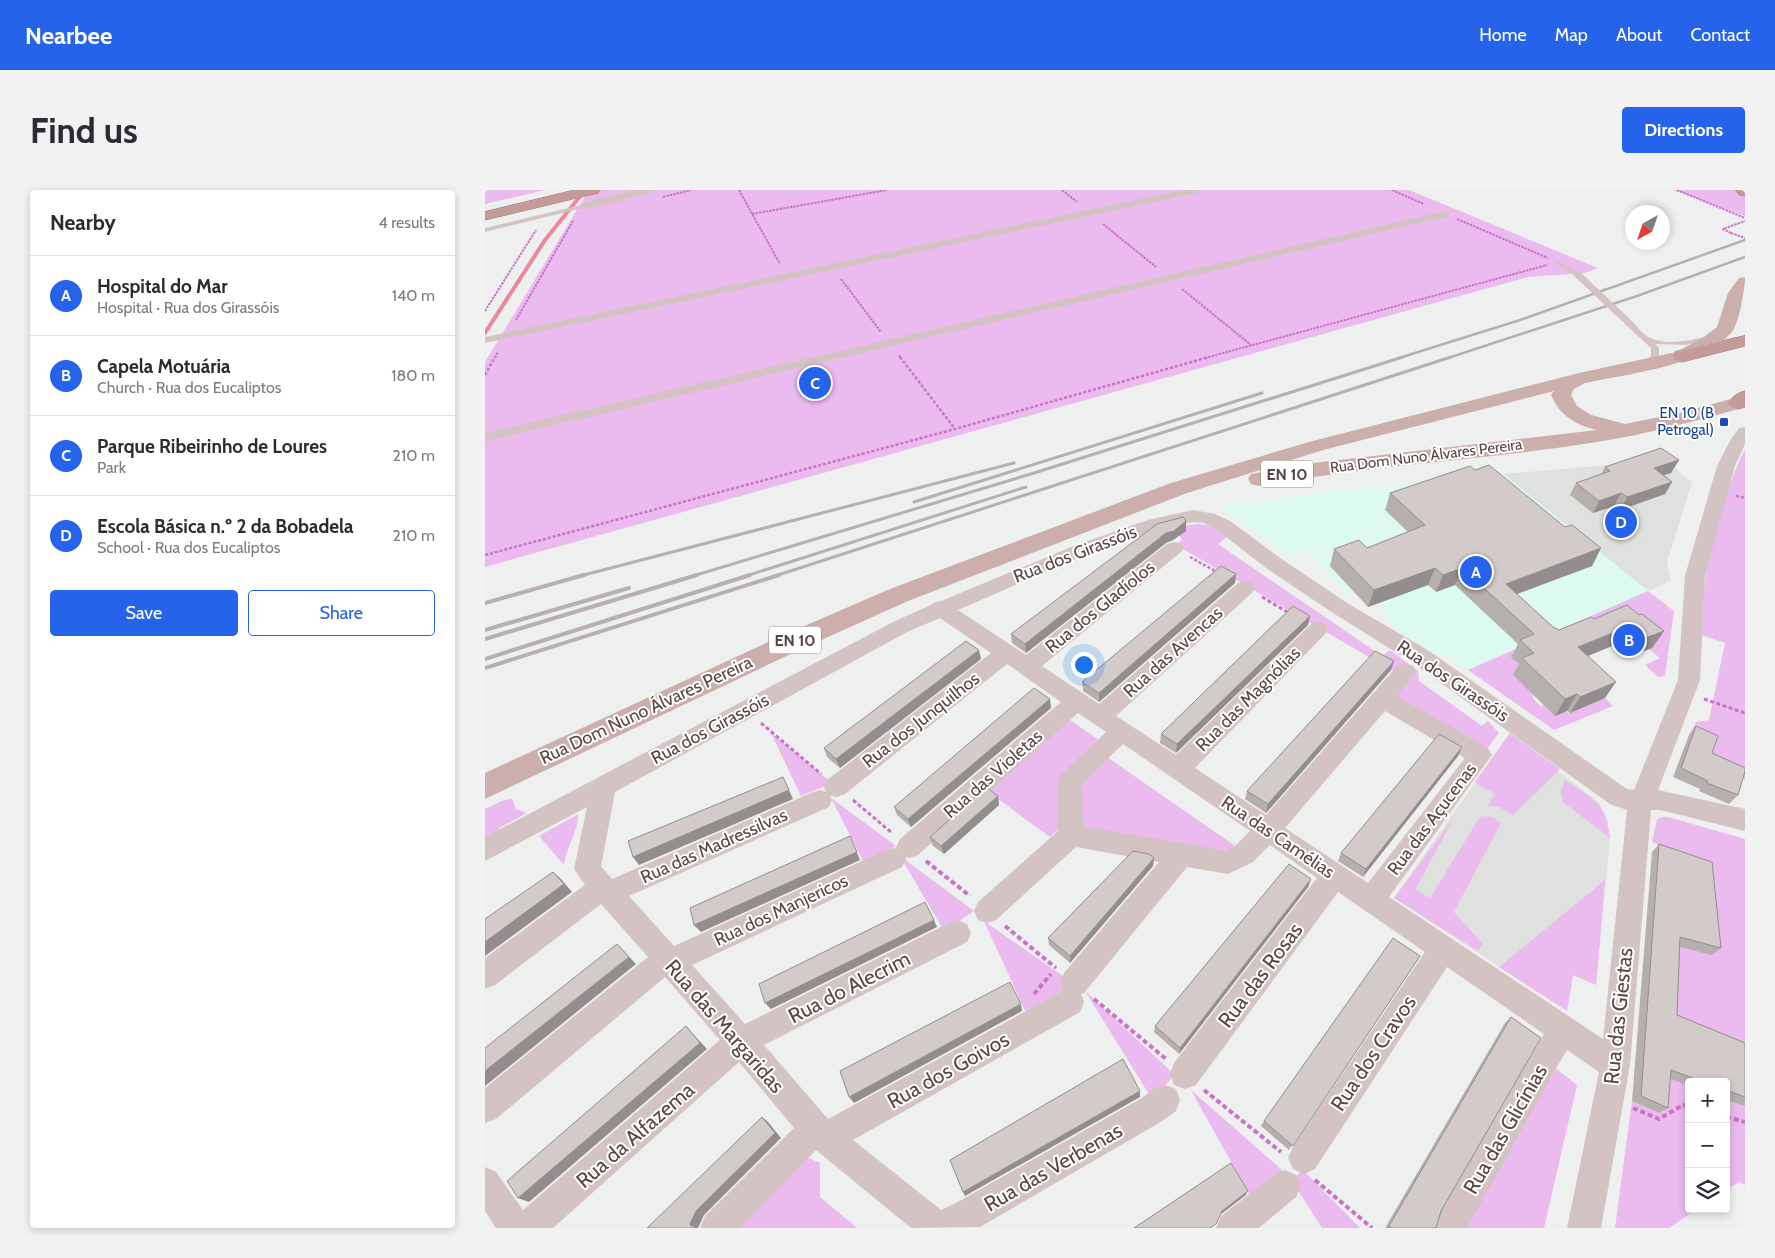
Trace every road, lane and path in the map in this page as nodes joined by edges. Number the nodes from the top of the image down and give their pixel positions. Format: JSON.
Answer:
{"nodes":[{"id":1,"x":593,"y":190,"type":"edge"},
{"id":2,"x":691,"y":190,"type":"edge"},
{"id":3,"x":739,"y":190,"type":"edge"},
{"id":4,"x":887,"y":190,"type":"edge"},
{"id":5,"x":1196,"y":190,"type":"edge"},
{"id":6,"x":1392,"y":190,"type":"edge"},
{"id":7,"x":1677,"y":190,"type":"edge"},
{"id":8,"x":564,"y":194,"type":"edge"},
{"id":9,"x":652,"y":195,"type":"edge"},
{"id":10,"x":589,"y":205,"type":"joint"},
{"id":11,"x":485,"y":209,"type":"edge"},
{"id":12,"x":752,"y":214,"type":"junction"},
{"id":13,"x":1446,"y":214,"type":"junction"},
{"id":14,"x":485,"y":216,"type":"edge"},
{"id":15,"x":1745,"y":219,"type":"edge"},
{"id":16,"x":574,"y":220,"type":"dead end"},
{"id":17,"x":485,"y":230,"type":"edge"},
{"id":18,"x":529,"y":231,"type":"dead end"},
{"id":19,"x":1745,"y":238,"type":"edge"},
{"id":20,"x":1558,"y":263,"type":"junction"},
{"id":21,"x":786,"y":276,"type":"junction"},
{"id":22,"x":1745,"y":282,"type":"edge"},
{"id":23,"x":485,"y":311,"type":"edge"},
{"id":24,"x":508,"y":335,"type":"junction"},
{"id":25,"x":1718,"y":335,"type":"junction"},
{"id":26,"x":1646,"y":338,"type":"junction"},
{"id":27,"x":487,"y":339,"type":"edge"},
{"id":28,"x":1745,"y":341,"type":"edge"},
{"id":29,"x":1682,"y":356,"type":"junction"},
{"id":30,"x":1650,"y":363,"type":"junction"},
{"id":31,"x":485,"y":375,"type":"edge"},
{"id":32,"x":1579,"y":379,"type":"junction"},
{"id":33,"x":1743,"y":400,"type":"edge"},
{"id":34,"x":1632,"y":430,"type":"junction"},
{"id":35,"x":1745,"y":432,"type":"edge"},
{"id":36,"x":485,"y":436,"type":"edge"},
{"id":37,"x":1115,"y":514,"type":"junction"},
{"id":38,"x":1174,"y":548,"type":"dead end"},
{"id":39,"x":485,"y":555,"type":"edge"},
{"id":40,"x":1245,"y":588,"type":"dead end"},
{"id":41,"x":940,"y":608,"type":"junction"},
{"id":42,"x":1318,"y":629,"type":"dead end"},
{"id":43,"x":1016,"y":660,"type":"junction"},
{"id":44,"x":1405,"y":672,"type":"dead end"},
{"id":45,"x":1684,"y":693,"type":"junction"},
{"id":46,"x":1383,"y":699,"type":"junction"},
{"id":47,"x":1077,"y":701,"type":"junction"},
{"id":48,"x":746,"y":709,"type":"junction"},
{"id":49,"x":1745,"y":713,"type":"edge"},
{"id":50,"x":1100,"y":717,"type":"junction"},
{"id":51,"x":1122,"y":731,"type":"junction"},
{"id":52,"x":1178,"y":769,"type":"junction"},
{"id":53,"x":604,"y":786,"type":"junction"},
{"id":54,"x":485,"y":787,"type":"edge"},
{"id":55,"x":828,"y":794,"type":"junction"},
{"id":56,"x":1641,"y":802,"type":"junction"},
{"id":57,"x":1745,"y":820,"type":"edge"},
{"id":58,"x":1268,"y":830,"type":"junction"},
{"id":59,"x":1071,"y":835,"type":"junction"},
{"id":60,"x":485,"y":850,"type":"edge"},
{"id":61,"x":901,"y":853,"type":"junction"},
{"id":62,"x":1181,"y":855,"type":"junction"},
{"id":63,"x":1335,"y":876,"type":"junction"},
{"id":64,"x":605,"y":890,"type":"junction"},
{"id":65,"x":1371,"y":900,"type":"junction"},
{"id":66,"x":987,"y":911,"type":"junction"},
{"id":67,"x":957,"y":933,"type":"dead end"},
{"id":68,"x":1443,"y":949,"type":"junction"},
{"id":69,"x":668,"y":960,"type":"junction"},
{"id":70,"x":485,"y":975,"type":"edge"},
{"id":71,"x":1072,"y":992,"type":"junction"},
{"id":72,"x":1563,"y":1031,"type":"junction"},
{"id":73,"x":741,"y":1042,"type":"junction"},
{"id":74,"x":1615,"y":1065,"type":"junction"},
{"id":75,"x":1185,"y":1074,"type":"junction"},
{"id":76,"x":1165,"y":1100,"type":"dead end"},
{"id":77,"x":1685,"y":1106,"type":"edge"},
{"id":78,"x":485,"y":1108,"type":"edge"},
{"id":79,"x":1730,"y":1118,"type":"edge"},
{"id":80,"x":1659,"y":1119,"type":"dead end"},
{"id":81,"x":1745,"y":1122,"type":"edge"},
{"id":82,"x":821,"y":1133,"type":"junction"},
{"id":83,"x":1297,"y":1170,"type":"junction"},
{"id":84,"x":528,"y":1228,"type":"edge"},
{"id":85,"x":717,"y":1228,"type":"edge"},
{"id":86,"x":937,"y":1228,"type":"edge"},
{"id":87,"x":1233,"y":1228,"type":"edge"},
{"id":88,"x":1372,"y":1228,"type":"edge"},
{"id":89,"x":1449,"y":1228,"type":"edge"},
{"id":90,"x":1584,"y":1228,"type":"edge"}],
"edges":[{"from":1,"to":8,"type":"highway"},
{"from":2,"to":9,"type":"path"},
{"from":3,"to":12,"type":"path"},
{"from":4,"to":12,"type":"path"},
{"from":5,"to":21,"type":"street"},
{"from":6,"to":13,"type":"path"},
{"from":7,"to":15,"type":"path"},
{"from":8,"to":11,"type":"highway"},
{"from":8,"to":14,"type":"highway"},
{"from":9,"to":10,"type":"street"},
{"from":10,"to":17,"type":"lane"},
{"from":12,"to":21,"type":"path"},
{"from":13,"to":20,"type":"path"},
{"from":13,"to":36,"type":"street"},
{"from":15,"to":19,"type":"path","bridge":true},
{"from":16,"to":24,"type":"path"},
{"from":18,"to":23,"type":"path"},
{"from":20,"to":26,"type":"lane","bridge":true},
{"from":20,"to":39,"type":"path"},
{"from":21,"to":24,"type":"street"},
{"from":22,"to":25,"type":"main road"},
{"from":24,"to":27,"type":"street"},
{"from":24,"to":31,"type":"path"},
{"from":25,"to":26,"type":"lane"},
{"from":25,"to":29,"type":"main road","number":"EN 10"},
{"from":26,"to":30,"type":"lane"},
{"from":28,"to":29,"type":"highway","number":"EN 10"},
{"from":29,"to":30,"type":"main road","name":"Rua Dom Nuno Álvares Pereira","number":"EN 10"},
{"from":30,"to":32,"type":"main road","name":"Rua Dom Nuno Álvares Pereira","number":"EN 10"},
{"from":32,"to":34,"type":"main road","number":"EN 10"},
{"from":32,"to":37,"type":"main road","name":"Rua Dom Nuno Álvares Pereira","number":"EN 10"},
{"from":33,"to":34,"type":"main road","name":"Rua Dom Nuno Álvares Pereira","number":"EN 10"},
{"from":34,"to":37,"type":"main road","name":"Rua Dom Nuno Álvares Pereira","number":"EN 10"},
{"from":35,"to":45,"type":"street","name":"Rua das Giestas"},
{"from":37,"to":54,"type":"main road","name":"Rua Dom Nuno Álvares Pereira","number":"EN 10"},
{"from":38,"to":43,"type":"street","name":"Rua dos Gladíolos"},
{"from":40,"to":50,"type":"street","name":"Rua das Avencas"},
{"from":41,"to":43,"type":"street","name":"Rua das Camélias"},
{"from":41,"to":48,"type":"street","name":"Rua dos Girassóis"},
{"from":41,"to":56,"type":"street","name":"Rua dos Girassóis"},
{"from":42,"to":52,"type":"street","name":"Rua das Magnólias"},
{"from":43,"to":47,"type":"street","name":"Rua das Camélias"},
{"from":43,"to":55,"type":"street","name":"Rua dos Junquilhos"},
{"from":44,"to":46,"type":"street"},
{"from":45,"to":49,"type":"path"},
{"from":45,"to":56,"type":"street","name":"Rua das Giestas"},
{"from":46,"to":58,"type":"street"},
{"from":46,"to":65,"type":"street","name":"Rua das Açucenas"},
{"from":47,"to":50,"type":"street","name":"Rua das Camélias"},
{"from":47,"to":61,"type":"street","name":"Rua das Violetas"},
{"from":48,"to":53,"type":"street","name":"Rua dos Girassóis"},
{"from":48,"to":55,"type":"path"},
{"from":50,"to":51,"type":"street","name":"Rua das Camélias"},
{"from":51,"to":52,"type":"street","name":"Rua das Camélias"},
{"from":51,"to":59,"type":"street"},
{"from":52,"to":58,"type":"street","name":"Rua das Camélias"},
{"from":53,"to":60,"type":"street","name":"Rua dos Girassóis"},
{"from":53,"to":64,"type":"street","name":"Rua das Margaridas"},
{"from":55,"to":61,"type":"path"},
{"from":55,"to":64,"type":"street","name":"Rua das Madressilvas"},
{"from":56,"to":57,"type":"street","name":"Rua dos Girassóis"},
{"from":56,"to":74,"type":"street","name":"Rua das Giestas"},
{"from":58,"to":62,"type":"street"},
{"from":58,"to":63,"type":"street","name":"Rua das Camélias"},
{"from":59,"to":62,"type":"street"},
{"from":59,"to":66,"type":"street"},
{"from":61,"to":66,"type":"path"},
{"from":61,"to":69,"type":"street","name":"Rua dos Manjericos"},
{"from":62,"to":71,"type":"street"},
{"from":63,"to":65,"type":"street","name":"Rua das Camélias"},
{"from":63,"to":75,"type":"street","name":"Rua das Rosas"},
{"from":64,"to":69,"type":"street","name":"Rua das Margaridas"},
{"from":64,"to":70,"type":"street","name":"Rua das Madressilvas"},
{"from":65,"to":68,"type":"street","name":"Rua das Camélias"},
{"from":66,"to":71,"type":"path"},
{"from":67,"to":73,"type":"street","name":"Rua do Alecrim"},
{"from":68,"to":72,"type":"street","name":"Rua das Camélias"},
{"from":68,"to":83,"type":"street","name":"Rua dos Cravos"},
{"from":69,"to":73,"type":"street","name":"Rua das Margaridas"},
{"from":69,"to":78,"type":"street","name":"Rua dos Manjericos"},
{"from":71,"to":75,"type":"path"},
{"from":71,"to":82,"type":"street","name":"Rua dos Goivos"},
{"from":72,"to":74,"type":"street","name":"Rua das Camélias"},
{"from":72,"to":89,"type":"street","name":"Rua das Glicínias"},
{"from":73,"to":82,"type":"street","name":"Rua das Margaridas"},
{"from":73,"to":84,"type":"street","name":"Rua da Alfazema"},
{"from":74,"to":90,"type":"street","name":"Rua das Giestas"},
{"from":75,"to":83,"type":"path"},
{"from":76,"to":86,"type":"street","name":"Rua das Verbenas"},
{"from":77,"to":80,"type":"path"},
{"from":79,"to":81,"type":"path"},
{"from":82,"to":85,"type":"street","name":"Rua dos Goivos"},
{"from":82,"to":86,"type":"street","name":"Rua das Margaridas"},
{"from":83,"to":87,"type":"street","name":"Rua dos Cravos"},
{"from":83,"to":88,"type":"path"}]}
